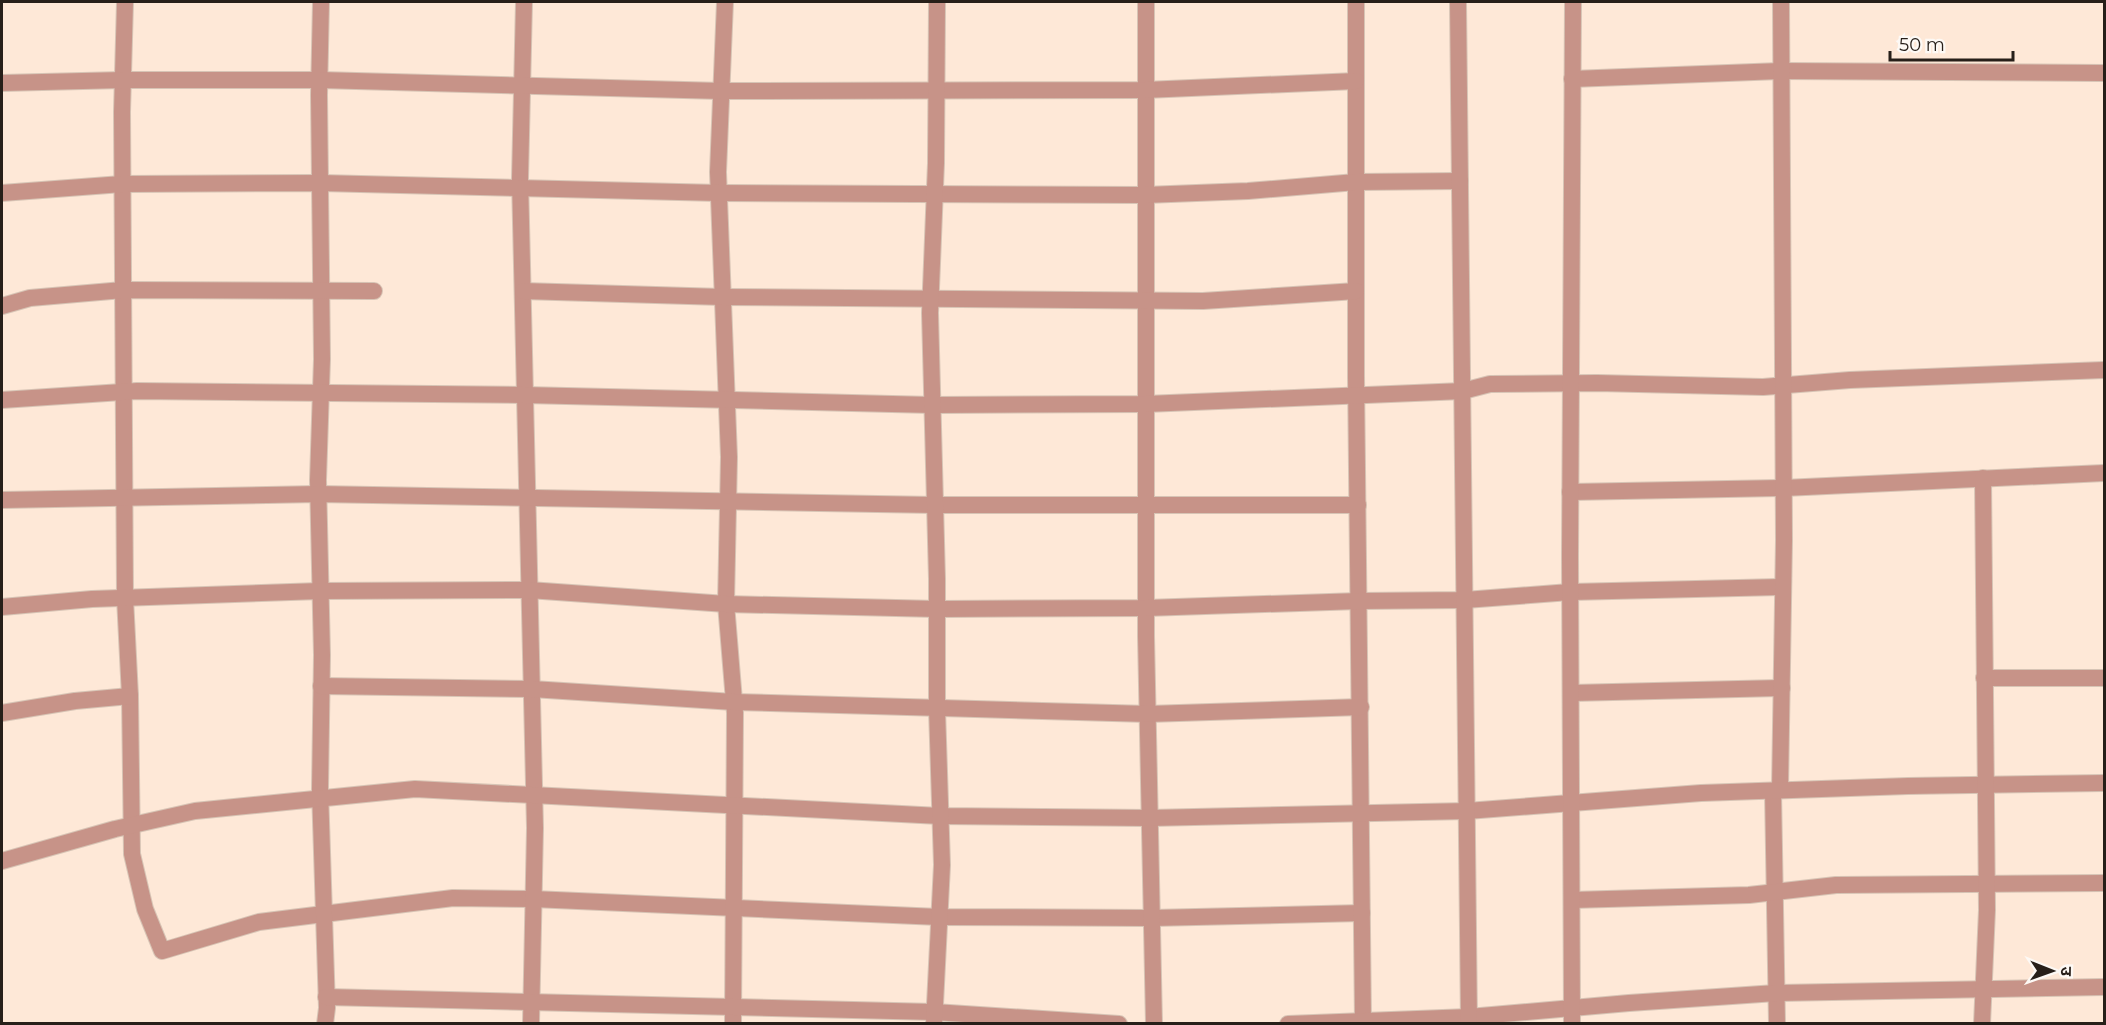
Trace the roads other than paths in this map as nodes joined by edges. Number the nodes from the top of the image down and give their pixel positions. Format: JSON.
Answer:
{"nodes":[{"id":1,"x":125,"y":2,"type":"edge"},
{"id":2,"x":321,"y":2,"type":"edge"},
{"id":3,"x":525,"y":2,"type":"edge"},
{"id":4,"x":725,"y":2,"type":"edge"},
{"id":5,"x":937,"y":2,"type":"edge"},
{"id":6,"x":1146,"y":2,"type":"edge"},
{"id":7,"x":1356,"y":2,"type":"edge"},
{"id":8,"x":1458,"y":2,"type":"edge"},
{"id":9,"x":1573,"y":2,"type":"edge"},
{"id":10,"x":1781,"y":2,"type":"edge"},
{"id":11,"x":1781,"y":71,"type":"junction"},
{"id":12,"x":2104,"y":73,"type":"edge"},
{"id":13,"x":1572,"y":79,"type":"junction"},
{"id":14,"x":123,"y":80,"type":"junction"},
{"id":15,"x":320,"y":80,"type":"junction"},
{"id":16,"x":1356,"y":81,"type":"junction"},
{"id":17,"x":2,"y":83,"type":"edge"},
{"id":18,"x":522,"y":87,"type":"junction"},
{"id":19,"x":1145,"y":90,"type":"junction"},
{"id":20,"x":721,"y":91,"type":"junction"},
{"id":21,"x":936,"y":91,"type":"junction"},
{"id":22,"x":1460,"y":181,"type":"junction"},
{"id":23,"x":1356,"y":182,"type":"junction"},
{"id":24,"x":321,"y":183,"type":"junction"},
{"id":25,"x":122,"y":184,"type":"junction"},
{"id":26,"x":520,"y":188,"type":"junction"},
{"id":27,"x":2,"y":193,"type":"edge"},
{"id":28,"x":719,"y":193,"type":"junction"},
{"id":29,"x":935,"y":194,"type":"junction"},
{"id":30,"x":1145,"y":195,"type":"junction"},
{"id":31,"x":123,"y":290,"type":"junction"},
{"id":32,"x":322,"y":290,"type":"junction"},
{"id":33,"x":374,"y":291,"type":"dead end"},
{"id":34,"x":523,"y":291,"type":"junction"},
{"id":35,"x":1356,"y":291,"type":"junction"},
{"id":36,"x":722,"y":297,"type":"junction"},
{"id":37,"x":930,"y":299,"type":"junction"},
{"id":38,"x":1146,"y":300,"type":"junction"},
{"id":39,"x":2,"y":306,"type":"edge"},
{"id":40,"x":2104,"y":370,"type":"edge"},
{"id":41,"x":1572,"y":384,"type":"junction"},
{"id":42,"x":1783,"y":386,"type":"junction"},
{"id":43,"x":1462,"y":391,"type":"junction"},
{"id":44,"x":124,"y":392,"type":"junction"},
{"id":45,"x":321,"y":394,"type":"junction"},
{"id":46,"x":525,"y":394,"type":"junction"},
{"id":47,"x":1356,"y":397,"type":"junction"},
{"id":48,"x":2,"y":400,"type":"edge"},
{"id":49,"x":727,"y":400,"type":"junction"},
{"id":50,"x":1146,"y":404,"type":"junction"},
{"id":51,"x":932,"y":405,"type":"junction"},
{"id":52,"x":2104,"y":473,"type":"edge"},
{"id":53,"x":1983,"y":478,"type":"junction"},
{"id":54,"x":1784,"y":488,"type":"junction"},
{"id":55,"x":1570,"y":492,"type":"junction"},
{"id":56,"x":318,"y":494,"type":"junction"},
{"id":57,"x":124,"y":497,"type":"junction"},
{"id":58,"x":527,"y":498,"type":"junction"},
{"id":59,"x":2,"y":500,"type":"edge"},
{"id":60,"x":728,"y":500,"type":"junction"},
{"id":61,"x":934,"y":505,"type":"junction"},
{"id":62,"x":1358,"y":505,"type":"junction"},
{"id":63,"x":1146,"y":506,"type":"junction"},
{"id":64,"x":1783,"y":587,"type":"junction"},
{"id":65,"x":529,"y":590,"type":"junction"},
{"id":66,"x":320,"y":591,"type":"junction"},
{"id":67,"x":1570,"y":592,"type":"junction"},
{"id":68,"x":125,"y":598,"type":"junction"},
{"id":69,"x":1465,"y":600,"type":"junction"},
{"id":70,"x":1359,"y":601,"type":"junction"},
{"id":71,"x":726,"y":604,"type":"junction"},
{"id":72,"x":2,"y":607,"type":"edge"},
{"id":73,"x":1146,"y":608,"type":"junction"},
{"id":74,"x":937,"y":609,"type":"junction"},
{"id":75,"x":1984,"y":678,"type":"junction"},
{"id":76,"x":2104,"y":678,"type":"edge"},
{"id":77,"x":321,"y":686,"type":"junction"},
{"id":78,"x":1782,"y":688,"type":"junction"},
{"id":79,"x":532,"y":689,"type":"junction"},
{"id":80,"x":1571,"y":693,"type":"junction"},
{"id":81,"x":130,"y":696,"type":"junction"},
{"id":82,"x":734,"y":702,"type":"junction"},
{"id":83,"x":1361,"y":707,"type":"junction"},
{"id":84,"x":937,"y":709,"type":"junction"},
{"id":85,"x":2,"y":713,"type":"edge"},
{"id":86,"x":1148,"y":714,"type":"junction"},
{"id":87,"x":2104,"y":783,"type":"edge"},
{"id":88,"x":1985,"y":785,"type":"junction"},
{"id":89,"x":1776,"y":790,"type":"junction"},
{"id":90,"x":534,"y":794,"type":"junction"},
{"id":91,"x":321,"y":798,"type":"junction"},
{"id":92,"x":1571,"y":803,"type":"junction"},
{"id":93,"x":735,"y":806,"type":"junction"},
{"id":94,"x":1467,"y":811,"type":"junction"},
{"id":95,"x":1361,"y":814,"type":"junction"},
{"id":96,"x":940,"y":816,"type":"junction"},
{"id":97,"x":1150,"y":818,"type":"junction"},
{"id":98,"x":133,"y":825,"type":"junction"},
{"id":99,"x":2,"y":861,"type":"edge"},
{"id":100,"x":1986,"y":884,"type":"junction"},
{"id":101,"x":2104,"y":884,"type":"edge"},
{"id":102,"x":1774,"y":892,"type":"junction"},
{"id":103,"x":533,"y":899,"type":"junction"},
{"id":104,"x":1572,"y":900,"type":"junction"},
{"id":105,"x":734,"y":907,"type":"junction"},
{"id":106,"x":1362,"y":913,"type":"junction"},
{"id":107,"x":325,"y":914,"type":"junction"},
{"id":108,"x":939,"y":917,"type":"junction"},
{"id":109,"x":1152,"y":918,"type":"junction"},
{"id":110,"x":2104,"y":987,"type":"edge"},
{"id":111,"x":1984,"y":989,"type":"junction"},
{"id":112,"x":1776,"y":993,"type":"junction"},
{"id":113,"x":326,"y":997,"type":"junction"},
{"id":114,"x":531,"y":1002,"type":"junction"},
{"id":115,"x":733,"y":1016,"type":"edge"},
{"id":116,"x":1572,"y":1016,"type":"edge"},
{"id":117,"x":934,"y":1018,"type":"edge"},
{"id":118,"x":1469,"y":1020,"type":"edge"},
{"id":119,"x":325,"y":1023,"type":"edge"},
{"id":120,"x":531,"y":1023,"type":"edge"},
{"id":121,"x":1119,"y":1023,"type":"edge"},
{"id":122,"x":1154,"y":1023,"type":"edge"},
{"id":123,"x":1288,"y":1023,"type":"edge"},
{"id":124,"x":1363,"y":1023,"type":"edge"},
{"id":125,"x":1777,"y":1023,"type":"edge"},
{"id":126,"x":1982,"y":1023,"type":"edge"}],
"edges":[{"from":1,"to":14,"type":"street"},
{"from":2,"to":15,"type":"street"},
{"from":3,"to":18,"type":"street"},
{"from":4,"to":20,"type":"street"},
{"from":5,"to":21,"type":"street"},
{"from":6,"to":19,"type":"street"},
{"from":7,"to":16,"type":"street"},
{"from":8,"to":22,"type":"street"},
{"from":9,"to":13,"type":"street"},
{"from":10,"to":11,"type":"street"},
{"from":11,"to":12,"type":"street"},
{"from":11,"to":13,"type":"street"},
{"from":11,"to":42,"type":"street"},
{"from":13,"to":41,"type":"street"},
{"from":14,"to":15,"type":"street"},
{"from":14,"to":17,"type":"street"},
{"from":14,"to":25,"type":"street"},
{"from":15,"to":18,"type":"street"},
{"from":15,"to":24,"type":"street"},
{"from":16,"to":19,"type":"street"},
{"from":16,"to":23,"type":"street"},
{"from":18,"to":20,"type":"street"},
{"from":18,"to":26,"type":"street"},
{"from":19,"to":21,"type":"street"},
{"from":19,"to":30,"type":"street"},
{"from":20,"to":21,"type":"street"},
{"from":20,"to":28,"type":"street"},
{"from":21,"to":29,"type":"street"},
{"from":22,"to":23,"type":"street"},
{"from":22,"to":43,"type":"street"},
{"from":23,"to":30,"type":"street"},
{"from":23,"to":35,"type":"street"},
{"from":24,"to":25,"type":"street"},
{"from":24,"to":26,"type":"street"},
{"from":24,"to":32,"type":"street"},
{"from":25,"to":27,"type":"street"},
{"from":25,"to":31,"type":"street"},
{"from":26,"to":28,"type":"street"},
{"from":26,"to":34,"type":"street"},
{"from":28,"to":29,"type":"street"},
{"from":28,"to":36,"type":"street"},
{"from":29,"to":30,"type":"street"},
{"from":29,"to":37,"type":"street"},
{"from":30,"to":38,"type":"street"},
{"from":31,"to":32,"type":"street"},
{"from":31,"to":39,"type":"street"},
{"from":31,"to":44,"type":"street"},
{"from":32,"to":33,"type":"street"},
{"from":32,"to":45,"type":"street"},
{"from":34,"to":36,"type":"street"},
{"from":34,"to":46,"type":"street"},
{"from":35,"to":38,"type":"street"},
{"from":35,"to":47,"type":"street"},
{"from":36,"to":37,"type":"street"},
{"from":36,"to":49,"type":"street"},
{"from":37,"to":38,"type":"street"},
{"from":37,"to":51,"type":"street"},
{"from":38,"to":50,"type":"street"},
{"from":40,"to":42,"type":"street"},
{"from":41,"to":42,"type":"street"},
{"from":41,"to":43,"type":"street"},
{"from":41,"to":55,"type":"street"},
{"from":42,"to":54,"type":"street"},
{"from":43,"to":47,"type":"street"},
{"from":43,"to":69,"type":"street"},
{"from":44,"to":45,"type":"street"},
{"from":44,"to":48,"type":"street"},
{"from":44,"to":57,"type":"street"},
{"from":45,"to":46,"type":"street"},
{"from":45,"to":56,"type":"street"},
{"from":46,"to":49,"type":"street"},
{"from":46,"to":58,"type":"street"},
{"from":47,"to":50,"type":"street"},
{"from":47,"to":62,"type":"street"},
{"from":49,"to":51,"type":"street"},
{"from":49,"to":60,"type":"street"},
{"from":50,"to":51,"type":"street"},
{"from":50,"to":63,"type":"street"},
{"from":51,"to":61,"type":"street"},
{"from":52,"to":53,"type":"street"},
{"from":53,"to":54,"type":"street"},
{"from":53,"to":75,"type":"street"},
{"from":54,"to":55,"type":"street"},
{"from":54,"to":64,"type":"street"},
{"from":55,"to":67,"type":"street"},
{"from":56,"to":57,"type":"street"},
{"from":56,"to":58,"type":"street"},
{"from":56,"to":66,"type":"street"},
{"from":57,"to":59,"type":"street"},
{"from":57,"to":68,"type":"street"},
{"from":58,"to":60,"type":"street"},
{"from":58,"to":65,"type":"street"},
{"from":60,"to":61,"type":"street"},
{"from":60,"to":71,"type":"street"},
{"from":61,"to":63,"type":"street"},
{"from":61,"to":74,"type":"street"},
{"from":62,"to":63,"type":"street"},
{"from":62,"to":70,"type":"street"},
{"from":63,"to":73,"type":"street"},
{"from":64,"to":67,"type":"street"},
{"from":64,"to":78,"type":"street"},
{"from":65,"to":66,"type":"street"},
{"from":65,"to":71,"type":"street"},
{"from":65,"to":79,"type":"street"},
{"from":66,"to":68,"type":"street"},
{"from":66,"to":77,"type":"street"},
{"from":67,"to":69,"type":"street"},
{"from":67,"to":80,"type":"street"},
{"from":68,"to":72,"type":"street"},
{"from":68,"to":81,"type":"street"},
{"from":69,"to":70,"type":"street"},
{"from":69,"to":94,"type":"street"},
{"from":70,"to":73,"type":"street"},
{"from":70,"to":83,"type":"street"},
{"from":71,"to":74,"type":"street"},
{"from":71,"to":82,"type":"street"},
{"from":73,"to":74,"type":"street"},
{"from":73,"to":86,"type":"street"},
{"from":74,"to":84,"type":"street"},
{"from":75,"to":76,"type":"street"},
{"from":75,"to":88,"type":"street"},
{"from":77,"to":79,"type":"street"},
{"from":77,"to":91,"type":"street"},
{"from":78,"to":80,"type":"street"},
{"from":78,"to":89,"type":"street"},
{"from":79,"to":82,"type":"street"},
{"from":79,"to":90,"type":"street"},
{"from":80,"to":92,"type":"street"},
{"from":81,"to":85,"type":"street"},
{"from":81,"to":98,"type":"street"},
{"from":82,"to":84,"type":"street"},
{"from":82,"to":93,"type":"street"},
{"from":83,"to":86,"type":"street"},
{"from":83,"to":95,"type":"street"},
{"from":84,"to":86,"type":"street"},
{"from":84,"to":96,"type":"street"},
{"from":86,"to":97,"type":"street"},
{"from":87,"to":88,"type":"street"},
{"from":88,"to":89,"type":"street"},
{"from":88,"to":100,"type":"street"},
{"from":89,"to":92,"type":"street"},
{"from":89,"to":102,"type":"street"},
{"from":90,"to":91,"type":"street"},
{"from":90,"to":93,"type":"street"},
{"from":90,"to":103,"type":"street"},
{"from":91,"to":98,"type":"street"},
{"from":91,"to":107,"type":"street"},
{"from":92,"to":94,"type":"street"},
{"from":92,"to":104,"type":"street"},
{"from":93,"to":96,"type":"street"},
{"from":93,"to":105,"type":"street"},
{"from":94,"to":95,"type":"street"},
{"from":94,"to":118,"type":"street"},
{"from":95,"to":97,"type":"street"},
{"from":95,"to":106,"type":"street"},
{"from":96,"to":97,"type":"street"},
{"from":96,"to":108,"type":"street"},
{"from":97,"to":109,"type":"street"},
{"from":98,"to":99,"type":"street"},
{"from":98,"to":107,"type":"street"},
{"from":100,"to":101,"type":"street"},
{"from":100,"to":102,"type":"street"},
{"from":100,"to":111,"type":"street"},
{"from":102,"to":104,"type":"street"},
{"from":102,"to":112,"type":"street"},
{"from":103,"to":105,"type":"street"},
{"from":103,"to":107,"type":"street"},
{"from":103,"to":114,"type":"street"},
{"from":104,"to":116,"type":"street"},
{"from":105,"to":108,"type":"street"},
{"from":105,"to":115,"type":"street"},
{"from":106,"to":109,"type":"street"},
{"from":106,"to":124,"type":"street"},
{"from":107,"to":113,"type":"street"},
{"from":108,"to":109,"type":"street"},
{"from":108,"to":117,"type":"street"},
{"from":109,"to":122,"type":"street"},
{"from":110,"to":111,"type":"street"},
{"from":111,"to":112,"type":"street"},
{"from":111,"to":126,"type":"street"},
{"from":112,"to":116,"type":"street"},
{"from":112,"to":125,"type":"street"},
{"from":113,"to":114,"type":"street"},
{"from":113,"to":119,"type":"street"},
{"from":114,"to":115,"type":"street"},
{"from":114,"to":120,"type":"street"},
{"from":115,"to":117,"type":"street"},
{"from":116,"to":118,"type":"street"},
{"from":117,"to":121,"type":"street"},
{"from":118,"to":124,"type":"street"},
{"from":123,"to":124,"type":"street"}]}
